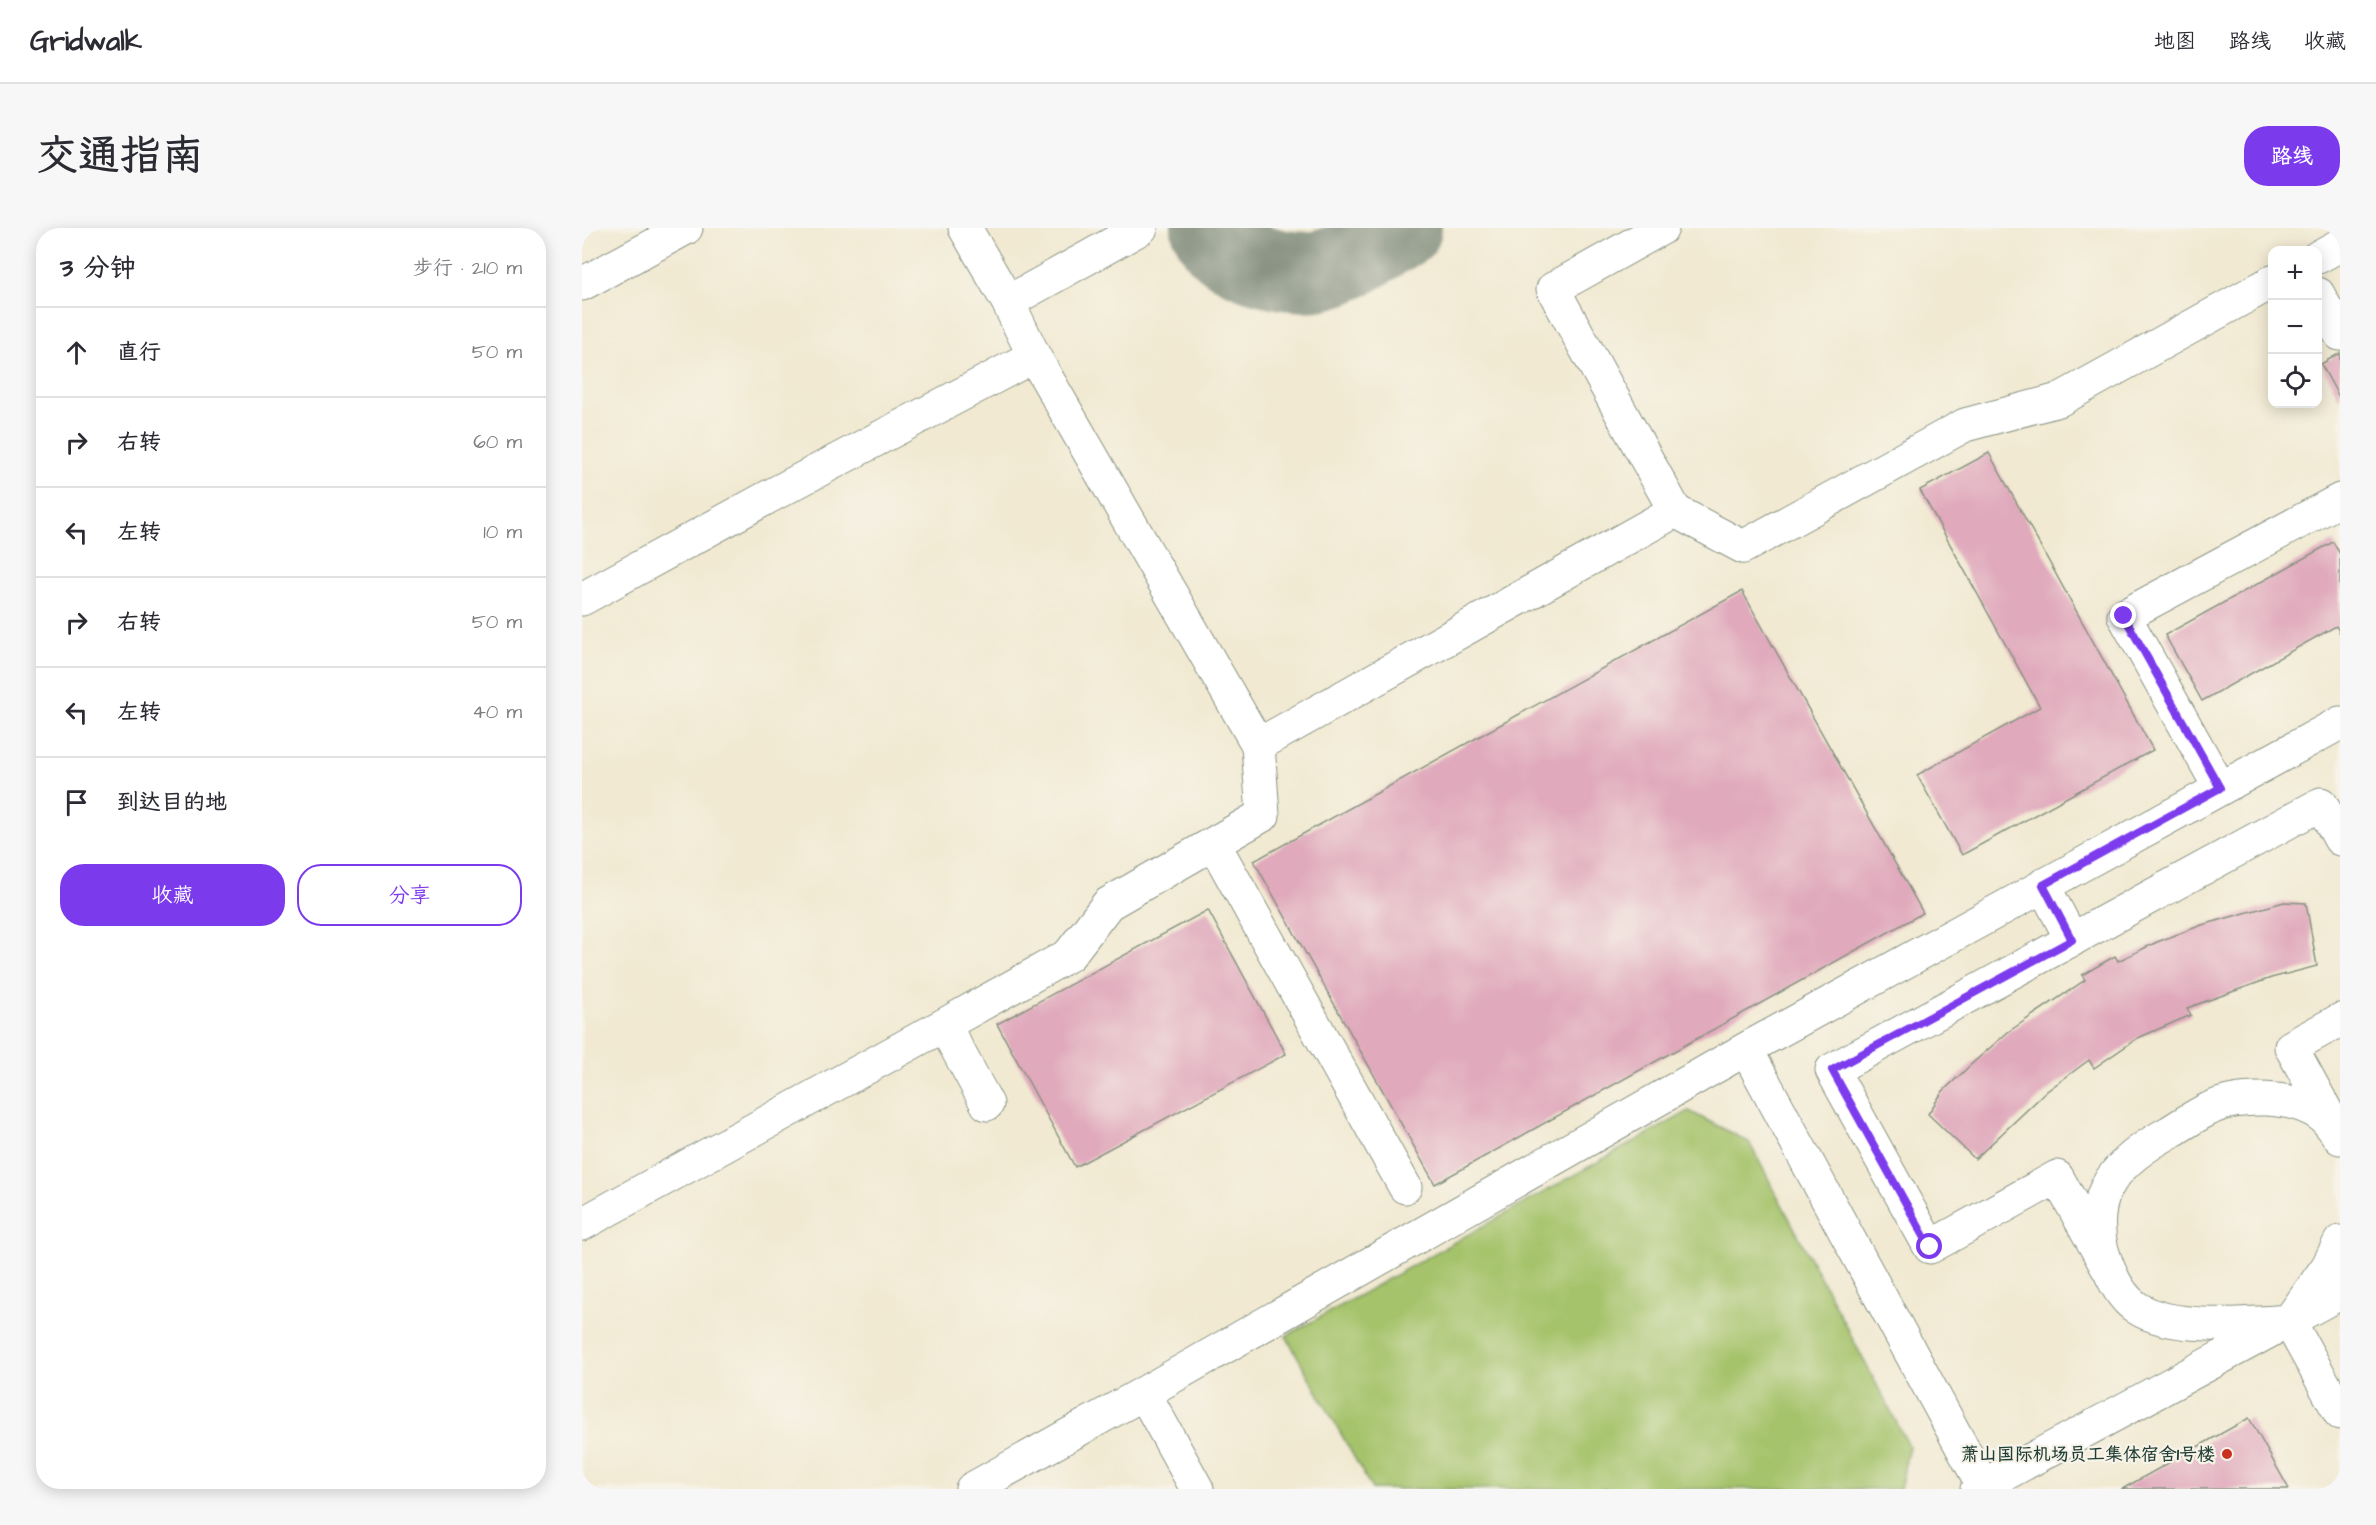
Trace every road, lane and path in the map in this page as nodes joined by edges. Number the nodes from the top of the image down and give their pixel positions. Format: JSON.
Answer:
{"nodes":[{"id":1,"x":686,"y":228,"type":"edge"},
{"id":2,"x":965,"y":228,"type":"edge"},
{"id":3,"x":1141,"y":228,"type":"edge"},
{"id":4,"x":1662,"y":228,"type":"edge"},
{"id":5,"x":2340,"y":245,"type":"edge"},
{"id":6,"x":2322,"y":255,"type":"edge"},
{"id":7,"x":582,"y":284,"type":"edge"},
{"id":8,"x":2268,"y":284,"type":"edge"},
{"id":9,"x":2321,"y":300,"type":"edge"},
{"id":10,"x":1008,"y":302,"type":"junction"},
{"id":11,"x":2340,"y":334,"type":"edge"},
{"id":12,"x":1034,"y":356,"type":"junction"},
{"id":13,"x":2340,"y":500,"type":"edge"},
{"id":14,"x":1675,"y":511,"type":"junction"},
{"id":15,"x":582,"y":599,"type":"edge"},
{"id":16,"x":2340,"y":723,"type":"edge"},
{"id":17,"x":1258,"y":745,"type":"junction"},
{"id":18,"x":2220,"y":788,"type":"junction"},
{"id":19,"x":2340,"y":839,"type":"edge"},
{"id":20,"x":1214,"y":844,"type":"junction"},
{"id":21,"x":2043,"y":885,"type":"junction"},
{"id":22,"x":2072,"y":940,"type":"junction"},
{"id":23,"x":2340,"y":1020,"type":"edge"},
{"id":24,"x":944,"y":1025,"type":"junction"},
{"id":25,"x":1746,"y":1049,"type":"junction"},
{"id":26,"x":987,"y":1104,"type":"dead end"},
{"id":27,"x":2340,"y":1137,"type":"edge"},
{"id":28,"x":1405,"y":1187,"type":"dead end"},
{"id":29,"x":582,"y":1224,"type":"edge"},
{"id":30,"x":2340,"y":1242,"type":"edge"},
{"id":31,"x":2107,"y":1267,"type":"junction"},
{"id":32,"x":2340,"y":1293,"type":"edge"},
{"id":33,"x":2289,"y":1321,"type":"junction"},
{"id":34,"x":1144,"y":1393,"type":"junction"},
{"id":35,"x":2340,"y":1413,"type":"edge"},
{"id":36,"x":1980,"y":1487,"type":"edge"},
{"id":37,"x":972,"y":1489,"type":"edge"},
{"id":38,"x":1197,"y":1489,"type":"edge"}],
"edges":[{"from":1,"to":7,"type":"street"},
{"from":2,"to":10,"type":"street"},
{"from":3,"to":10,"type":"street"},
{"from":4,"to":14,"type":"street"},
{"from":5,"to":6,"type":"street"},
{"from":8,"to":14,"type":"street"},
{"from":9,"to":11,"type":"street"},
{"from":10,"to":12,"type":"street"},
{"from":12,"to":15,"type":"street"},
{"from":12,"to":17,"type":"street"},
{"from":13,"to":18,"type":"street"},
{"from":14,"to":17,"type":"street"},
{"from":16,"to":18,"type":"street"},
{"from":17,"to":20,"type":"street"},
{"from":18,"to":21,"type":"street"},
{"from":19,"to":22,"type":"street"},
{"from":20,"to":24,"type":"street"},
{"from":20,"to":28,"type":"street"},
{"from":21,"to":22,"type":"street"},
{"from":21,"to":25,"type":"street"},
{"from":22,"to":31,"type":"street"},
{"from":23,"to":27,"type":"street"},
{"from":24,"to":26,"type":"street"},
{"from":24,"to":29,"type":"street"},
{"from":25,"to":34,"type":"street"},
{"from":25,"to":36,"type":"street"},
{"from":27,"to":31,"type":"street"},
{"from":30,"to":33,"type":"street"},
{"from":31,"to":33,"type":"street"},
{"from":32,"to":33,"type":"street"},
{"from":33,"to":35,"type":"street"},
{"from":33,"to":36,"type":"street"},
{"from":34,"to":37,"type":"street"},
{"from":34,"to":38,"type":"street"}]}
